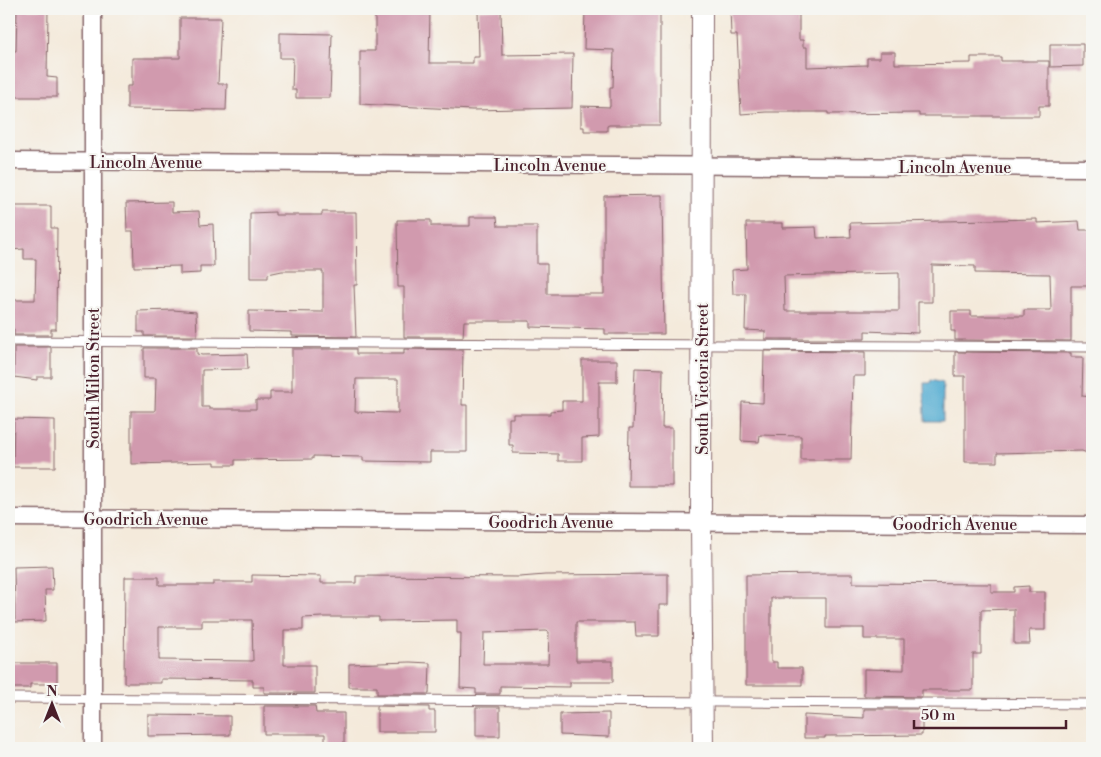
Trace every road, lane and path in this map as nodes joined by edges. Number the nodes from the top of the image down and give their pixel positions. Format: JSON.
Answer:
{"nodes":[{"id":1,"x":93,"y":9,"type":"edge"},
{"id":2,"x":702,"y":9,"type":"edge"},
{"id":3,"x":9,"y":161,"type":"edge"},
{"id":4,"x":92,"y":162,"type":"junction"},
{"id":5,"x":702,"y":166,"type":"junction"},
{"id":6,"x":1092,"y":168,"type":"edge"},
{"id":7,"x":9,"y":341,"type":"edge"},
{"id":8,"x":92,"y":341,"type":"junction"},
{"id":9,"x":701,"y":345,"type":"junction"},
{"id":10,"x":1092,"y":347,"type":"edge"},
{"id":11,"x":9,"y":518,"type":"edge"},
{"id":12,"x":93,"y":518,"type":"junction"},
{"id":13,"x":701,"y":524,"type":"junction"},
{"id":14,"x":1092,"y":525,"type":"edge"},
{"id":15,"x":9,"y":698,"type":"edge"},
{"id":16,"x":93,"y":698,"type":"junction"},
{"id":17,"x":703,"y":702,"type":"junction"},
{"id":18,"x":1092,"y":704,"type":"edge"},
{"id":19,"x":93,"y":748,"type":"edge"},
{"id":20,"x":704,"y":748,"type":"edge"}],
"edges":[{"from":1,"to":4,"type":"street","name":"South Milton Street"},
{"from":2,"to":5,"type":"street","name":"South Victoria Street"},
{"from":3,"to":4,"type":"street","name":"Lincoln Avenue"},
{"from":4,"to":5,"type":"street","name":"Lincoln Avenue"},
{"from":4,"to":8,"type":"street","name":"South Milton Street"},
{"from":5,"to":6,"type":"street","name":"Lincoln Avenue"},
{"from":5,"to":9,"type":"street","name":"South Victoria Street"},
{"from":7,"to":8,"type":"lane"},
{"from":8,"to":9,"type":"lane"},
{"from":8,"to":12,"type":"street","name":"South Milton Street"},
{"from":9,"to":10,"type":"lane"},
{"from":9,"to":13,"type":"street","name":"South Victoria Street"},
{"from":11,"to":12,"type":"street","name":"Goodrich Avenue"},
{"from":12,"to":13,"type":"street","name":"Goodrich Avenue"},
{"from":12,"to":16,"type":"street","name":"South Milton Street"},
{"from":13,"to":14,"type":"street","name":"Goodrich Avenue"},
{"from":13,"to":17,"type":"street","name":"South Victoria Street"},
{"from":15,"to":16,"type":"lane"},
{"from":16,"to":17,"type":"lane"},
{"from":16,"to":19,"type":"street","name":"South Milton Street"},
{"from":17,"to":18,"type":"lane"},
{"from":17,"to":20,"type":"street","name":"South Victoria Street"}]}
